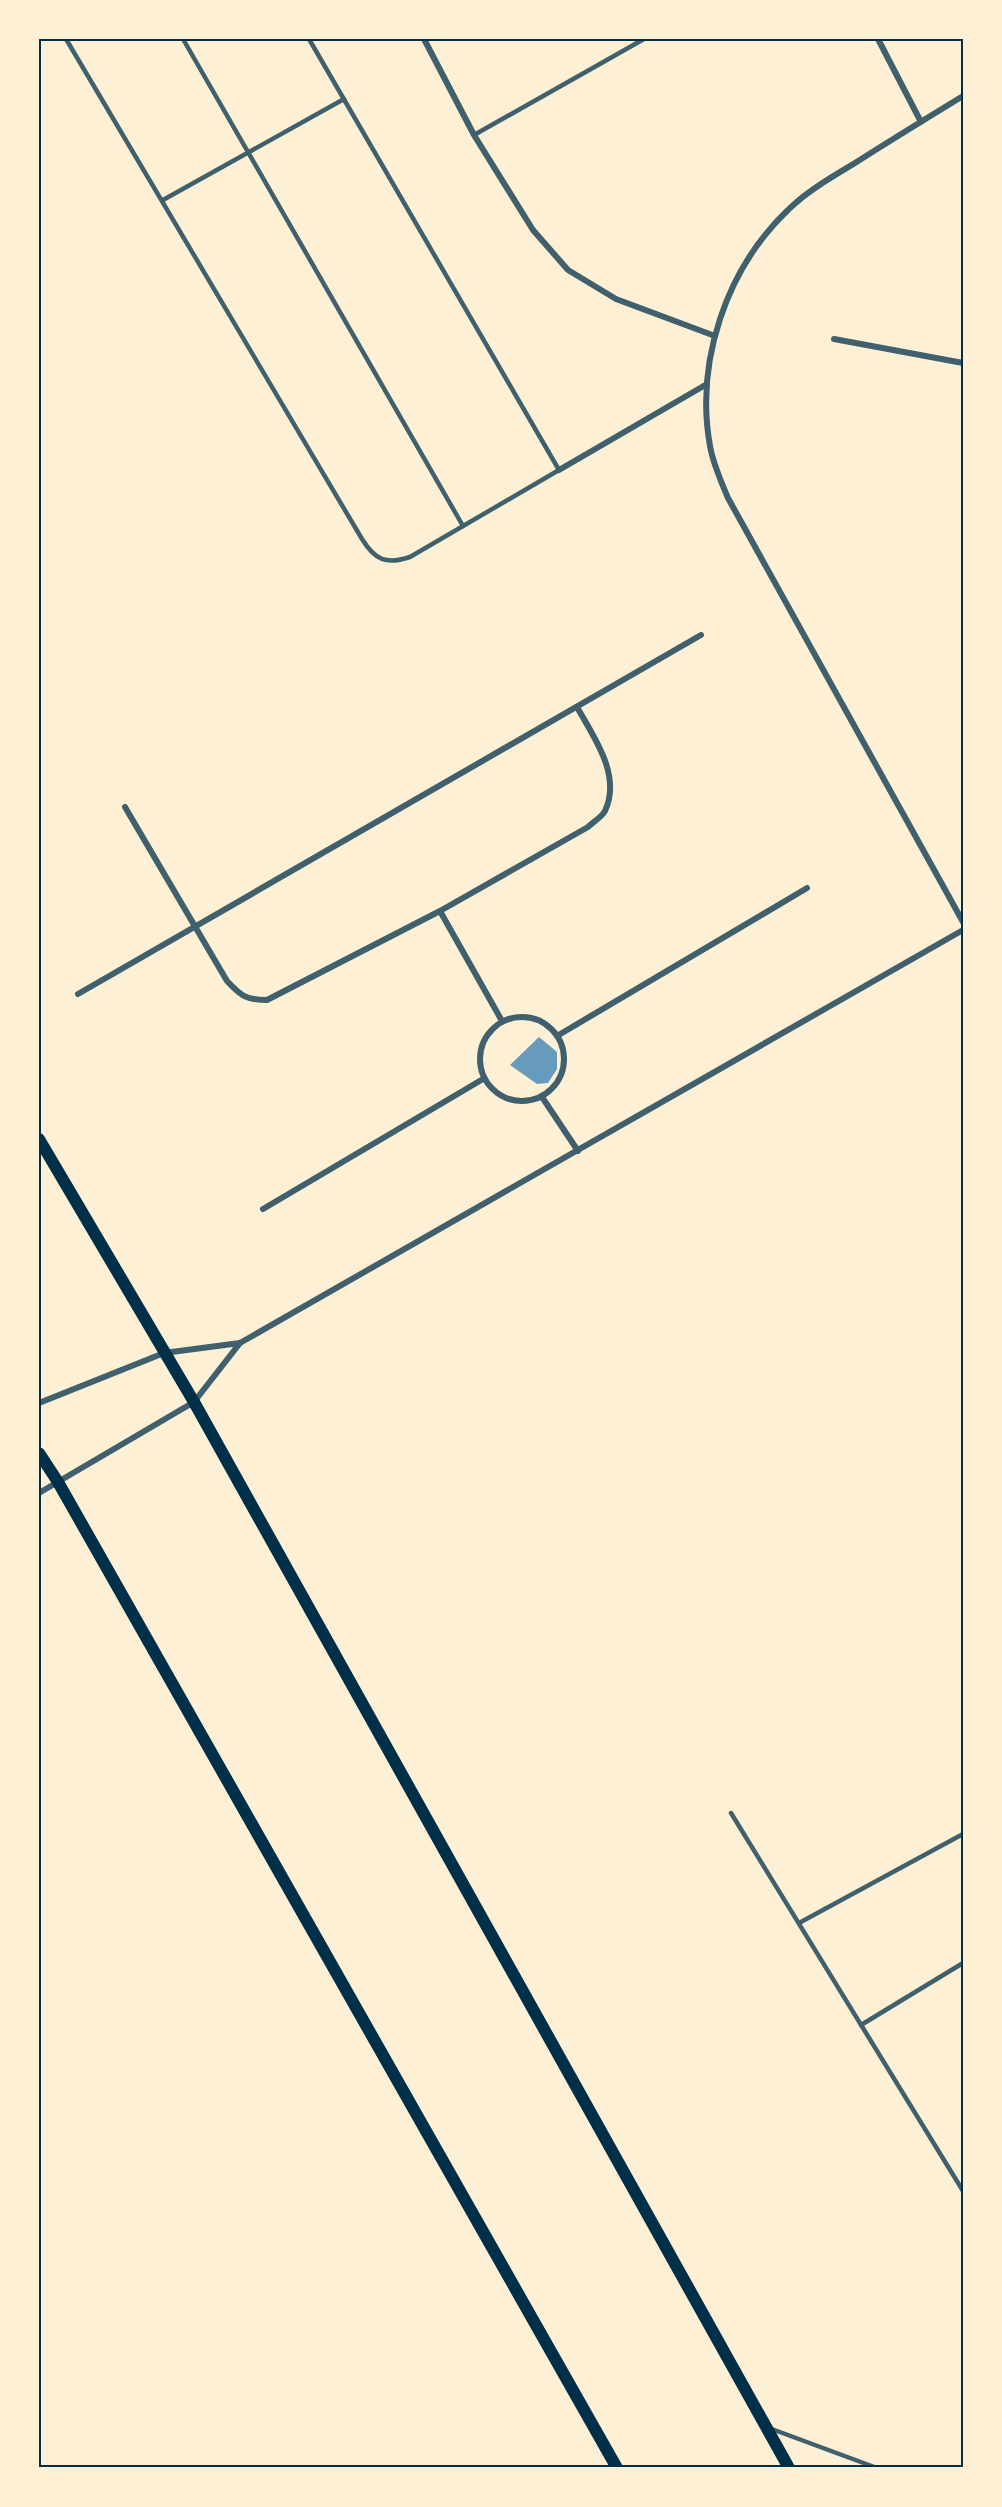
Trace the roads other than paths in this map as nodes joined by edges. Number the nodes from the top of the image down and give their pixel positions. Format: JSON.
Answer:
{"nodes":[{"id":1,"x":66,"y":39,"type":"edge"},
{"id":2,"x":183,"y":39,"type":"edge"},
{"id":3,"x":309,"y":39,"type":"edge"},
{"id":4,"x":424,"y":39,"type":"edge"},
{"id":5,"x":644,"y":39,"type":"edge"},
{"id":6,"x":878,"y":39,"type":"edge"},
{"id":7,"x":963,"y":96,"type":"edge"},
{"id":8,"x":344,"y":99,"type":"junction"},
{"id":9,"x":921,"y":122,"type":"junction"},
{"id":10,"x":474,"y":135,"type":"junction"},
{"id":11,"x":248,"y":152,"type":"junction"},
{"id":12,"x":163,"y":200,"type":"junction"},
{"id":13,"x":715,"y":336,"type":"junction"},
{"id":14,"x":834,"y":339,"type":"dead end"},
{"id":15,"x":963,"y":363,"type":"edge"},
{"id":16,"x":707,"y":384,"type":"junction"},
{"id":17,"x":559,"y":470,"type":"junction"},
{"id":18,"x":463,"y":526,"type":"junction"},
{"id":19,"x":701,"y":635,"type":"dead end"},
{"id":20,"x":577,"y":707,"type":"junction"},
{"id":21,"x":124,"y":807,"type":"dead end"},
{"id":22,"x":807,"y":888,"type":"dead end"},
{"id":23,"x":440,"y":911,"type":"junction"},
{"id":24,"x":963,"y":922,"type":"edge"},
{"id":25,"x":195,"y":927,"type":"junction"},
{"id":26,"x":963,"y":930,"type":"edge"},
{"id":27,"x":78,"y":994,"type":"dead end"},
{"id":28,"x":502,"y":1021,"type":"junction"},
{"id":29,"x":557,"y":1036,"type":"junction"},
{"id":30,"x":483,"y":1079,"type":"junction"},
{"id":31,"x":542,"y":1097,"type":"junction"},
{"id":32,"x":39,"y":1139,"type":"edge"},
{"id":33,"x":578,"y":1150,"type":"junction"},
{"id":34,"x":263,"y":1209,"type":"dead end"},
{"id":35,"x":240,"y":1343,"type":"junction"},
{"id":36,"x":164,"y":1353,"type":"junction"},
{"id":37,"x":194,"y":1402,"type":"junction"},
{"id":38,"x":39,"y":1403,"type":"edge"},
{"id":39,"x":39,"y":1453,"type":"edge"},
{"id":40,"x":58,"y":1482,"type":"junction"},
{"id":41,"x":39,"y":1493,"type":"edge"},
{"id":42,"x":731,"y":1813,"type":"dead end"},
{"id":43,"x":963,"y":1834,"type":"edge"},
{"id":44,"x":799,"y":1923,"type":"junction"},
{"id":45,"x":963,"y":1964,"type":"edge"},
{"id":46,"x":861,"y":2025,"type":"junction"},
{"id":47,"x":963,"y":2191,"type":"edge"},
{"id":48,"x":766,"y":2427,"type":"junction"},
{"id":49,"x":617,"y":2468,"type":"edge"},
{"id":50,"x":789,"y":2468,"type":"edge"},
{"id":51,"x":877,"y":2468,"type":"edge"}],
"edges":[{"from":1,"to":12,"type":"lane"},
{"from":2,"to":11,"type":"lane"},
{"from":3,"to":8,"type":"lane"},
{"from":4,"to":10,"type":"street"},
{"from":5,"to":10,"type":"lane"},
{"from":6,"to":9,"type":"street"},
{"from":7,"to":9,"type":"street"},
{"from":8,"to":11,"type":"lane"},
{"from":8,"to":17,"type":"lane"},
{"from":9,"to":13,"type":"street"},
{"from":10,"to":13,"type":"street"},
{"from":11,"to":12,"type":"lane"},
{"from":11,"to":18,"type":"lane"},
{"from":12,"to":18,"type":"lane"},
{"from":13,"to":16,"type":"street"},
{"from":14,"to":15,"type":"street"},
{"from":16,"to":17,"type":"street"},
{"from":16,"to":24,"type":"street"},
{"from":17,"to":18,"type":"lane"},
{"from":19,"to":20,"type":"street"},
{"from":20,"to":23,"type":"street"},
{"from":20,"to":25,"type":"street"},
{"from":21,"to":25,"type":"street"},
{"from":22,"to":29,"type":"street"},
{"from":23,"to":25,"type":"street"},
{"from":23,"to":28,"type":"street"},
{"from":25,"to":27,"type":"street"},
{"from":26,"to":33,"type":"street"},
{"from":28,"to":29,"type":"street"},
{"from":28,"to":30,"type":"street"},
{"from":29,"to":31,"type":"street"},
{"from":30,"to":31,"type":"street"},
{"from":30,"to":34,"type":"street"},
{"from":31,"to":33,"type":"street"},
{"from":32,"to":36,"type":"main road"},
{"from":33,"to":35,"type":"street"},
{"from":35,"to":36,"type":"street"},
{"from":35,"to":37,"type":"street"},
{"from":36,"to":37,"type":"main road"},
{"from":36,"to":38,"type":"street"},
{"from":37,"to":40,"type":"street"},
{"from":37,"to":48,"type":"main road"},
{"from":39,"to":40,"type":"main road"},
{"from":40,"to":41,"type":"street"},
{"from":40,"to":49,"type":"main road"},
{"from":42,"to":44,"type":"lane"},
{"from":43,"to":44,"type":"lane"},
{"from":44,"to":46,"type":"lane"},
{"from":45,"to":46,"type":"lane"},
{"from":46,"to":47,"type":"lane"},
{"from":48,"to":50,"type":"main road"},
{"from":48,"to":51,"type":"lane"}]}
